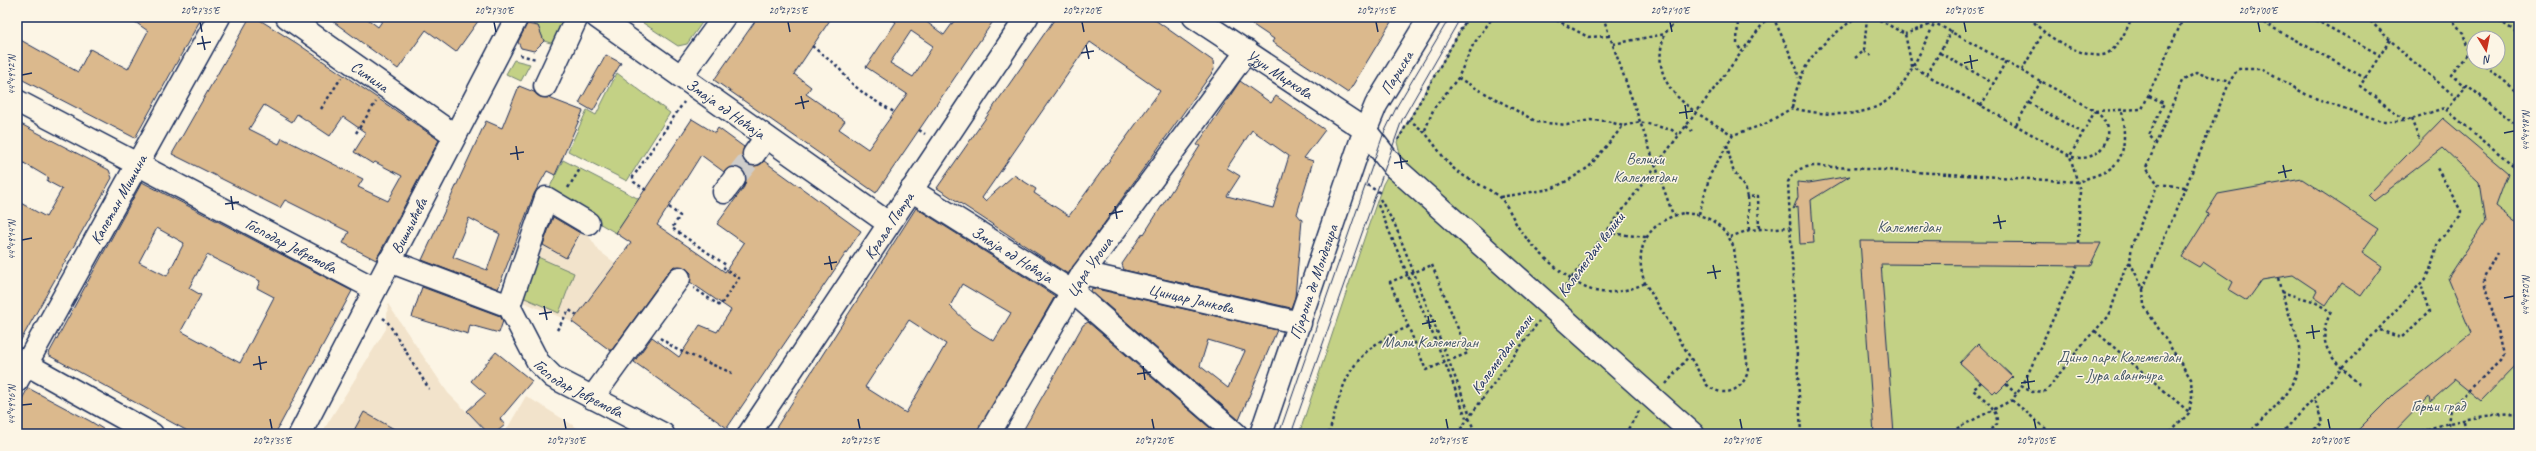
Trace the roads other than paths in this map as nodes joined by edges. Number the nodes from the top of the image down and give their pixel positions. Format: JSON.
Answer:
{"nodes":[{"id":1,"x":219,"y":17,"type":"edge"},
{"id":2,"x":287,"y":17,"type":"edge"},
{"id":3,"x":517,"y":17,"type":"edge"},
{"id":4,"x":577,"y":17,"type":"edge"},
{"id":5,"x":596,"y":17,"type":"edge"},
{"id":6,"x":724,"y":17,"type":"edge"},
{"id":7,"x":1027,"y":17,"type":"edge"},
{"id":8,"x":1194,"y":17,"type":"edge"},
{"id":9,"x":1430,"y":17,"type":"edge"},
{"id":10,"x":1247,"y":51,"type":"junction"},
{"id":11,"x":680,"y":76,"type":"junction"},
{"id":12,"x":545,"y":86,"type":"dead end"},
{"id":13,"x":17,"y":101,"type":"edge"},
{"id":14,"x":1365,"y":130,"type":"junction"},
{"id":15,"x":454,"y":135,"type":"junction"},
{"id":16,"x":137,"y":163,"type":"junction"},
{"id":17,"x":911,"y":190,"type":"junction"},
{"id":18,"x":588,"y":223,"type":"dead end"},
{"id":19,"x":888,"y":223,"type":"junction"},
{"id":20,"x":389,"y":261,"type":"junction"},
{"id":21,"x":1083,"y":273,"type":"junction"},
{"id":22,"x":679,"y":278,"type":"road end"},
{"id":23,"x":375,"y":289,"type":"junction"},
{"id":24,"x":1073,"y":292,"type":"junction"},
{"id":25,"x":510,"y":306,"type":"junction"},
{"id":26,"x":1300,"y":323,"type":"junction"},
{"id":27,"x":20,"y":368,"type":"edge"},
{"id":28,"x":592,"y":398,"type":"junction"},
{"id":29,"x":152,"y":434,"type":"edge"},
{"id":30,"x":300,"y":434,"type":"edge"},
{"id":31,"x":663,"y":434,"type":"edge"},
{"id":32,"x":749,"y":434,"type":"edge"},
{"id":33,"x":989,"y":434,"type":"edge"},
{"id":34,"x":1236,"y":434,"type":"edge"},
{"id":35,"x":1261,"y":434,"type":"edge"},
{"id":36,"x":1693,"y":434,"type":"edge"}],
"edges":[{"from":1,"to":16,"type":"street","name":"Капетан Мишина"},
{"from":2,"to":15,"type":"street","name":"Симина"},
{"from":3,"to":15,"type":"street","name":"Вишњићева"},
{"from":4,"to":12,"type":"street"},
{"from":5,"to":11,"type":"street","name":"Змаја од Ноћаја"},
{"from":6,"to":11,"type":"street"},
{"from":7,"to":17,"type":"street","name":"Краља Петра"},
{"from":8,"to":10,"type":"street","name":"Узун Миркова"},
{"from":9,"to":14,"type":"street","name":"Париска"},
{"from":10,"to":14,"type":"street","name":"Узун Миркова"},
{"from":10,"to":21,"type":"street","name":"Цара Уроша"},
{"from":11,"to":19,"type":"street","name":"Змаја од Ноћаја"},
{"from":13,"to":16,"type":"street","name":"Господар Јевремова"},
{"from":14,"to":26,"type":"street","name":"Пјарона де Мондезира"},
{"from":14,"to":36,"type":"street","name":"Калемегдан велики"},
{"from":15,"to":20,"type":"street","name":"Вишњићева"},
{"from":16,"to":23,"type":"street","name":"Господар Јевремова"},
{"from":16,"to":27,"type":"street","name":"Капетан Мишина"},
{"from":17,"to":19,"type":"street","name":"Краља Петра"},
{"from":17,"to":24,"type":"street","name":"Змаја од Ноћаја"},
{"from":18,"to":25,"type":"street"},
{"from":19,"to":32,"type":"street","name":"Краља Петра"},
{"from":20,"to":23,"type":"street","name":"Вишњићева"},
{"from":20,"to":25,"type":"street"},
{"from":21,"to":24,"type":"street","name":"Цара Уроша"},
{"from":21,"to":26,"type":"street","name":"Цинцар Јанкова"},
{"from":22,"to":28,"type":"street"},
{"from":23,"to":30,"type":"street","name":"Вишњићева"},
{"from":24,"to":33,"type":"street","name":"Цара Уроша"},
{"from":24,"to":34,"type":"street","name":"Змаја од Ноћаја"},
{"from":25,"to":28,"type":"street","name":"Господар Јевремова"},
{"from":26,"to":35,"type":"street","name":"Пјарона де Мондезира"},
{"from":27,"to":29,"type":"street"},
{"from":28,"to":31,"type":"street","name":"Господар Јевремова"}]}
